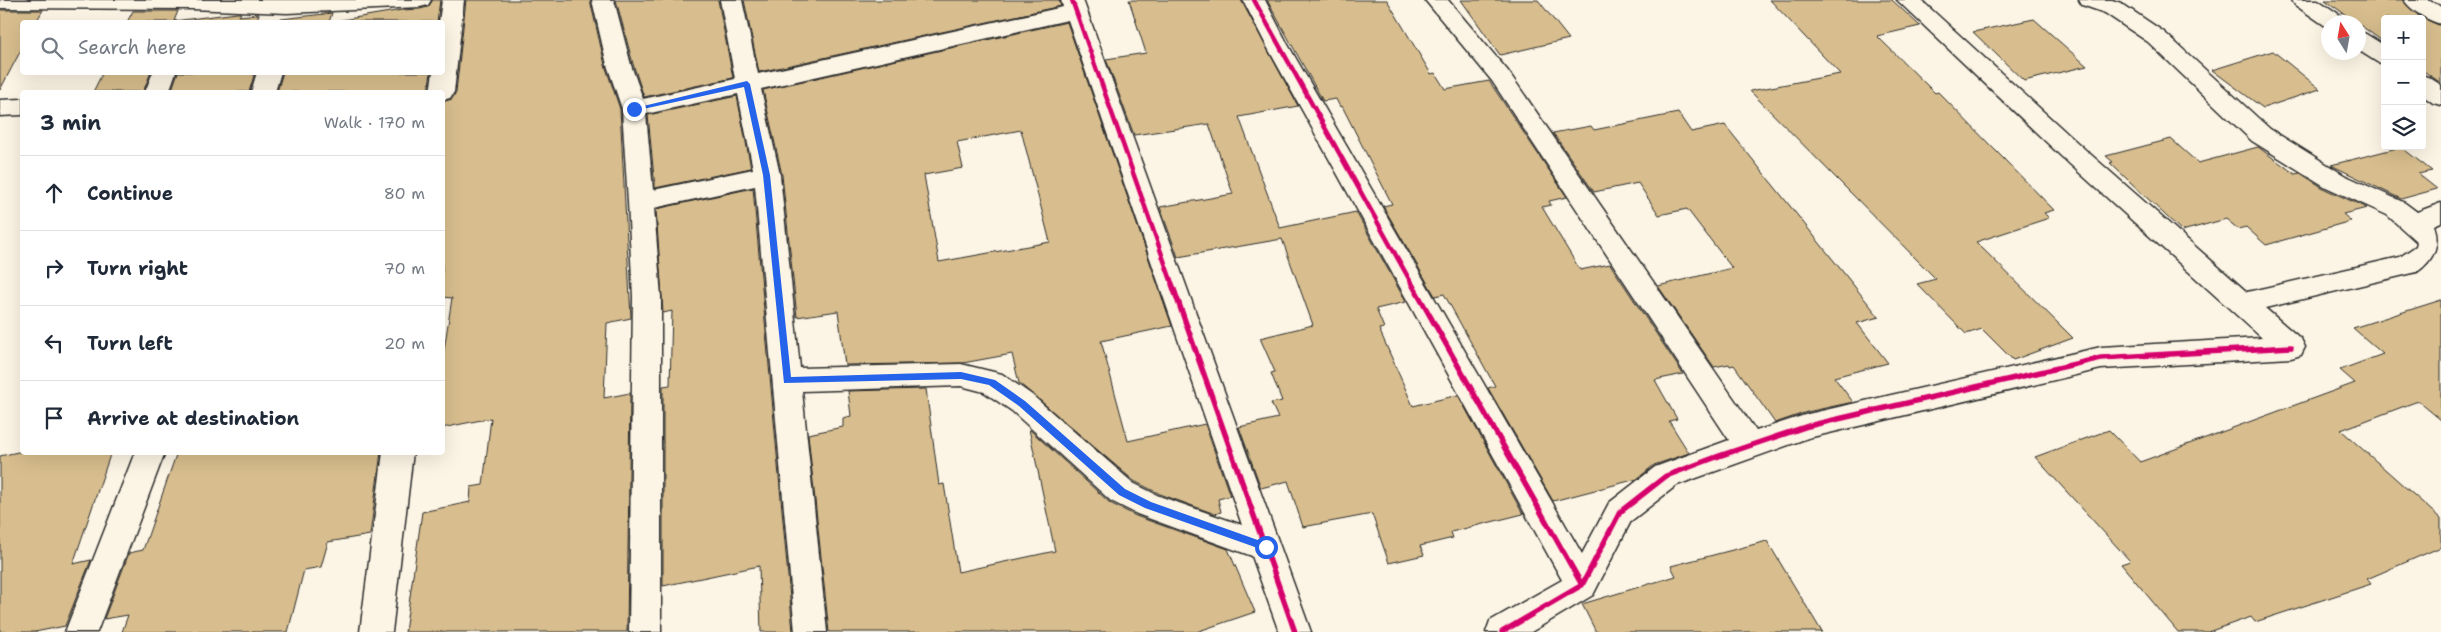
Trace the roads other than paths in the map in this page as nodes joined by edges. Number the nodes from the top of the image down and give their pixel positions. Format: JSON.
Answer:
{"nodes":[{"id":1,"x":420,"y":0,"type":"edge"},
{"id":2,"x":453,"y":0,"type":"edge"},
{"id":3,"x":603,"y":0,"type":"edge"},
{"id":4,"x":731,"y":0,"type":"edge"},
{"id":5,"x":1254,"y":0,"type":"edge"},
{"id":6,"x":1436,"y":0,"type":"edge"},
{"id":7,"x":1908,"y":0,"type":"edge"},
{"id":8,"x":2090,"y":0,"type":"edge"},
{"id":9,"x":2303,"y":0,"type":"edge"},
{"id":10,"x":2415,"y":0,"type":"edge"},
{"id":11,"x":0,"y":1,"type":"edge"},
{"id":12,"x":1074,"y":6,"type":"edge"},
{"id":13,"x":189,"y":8,"type":"edge"},
{"id":14,"x":285,"y":14,"type":"edge"},
{"id":15,"x":2325,"y":15,"type":"edge"},
{"id":16,"x":2441,"y":17,"type":"edge"},
{"id":17,"x":2366,"y":44,"type":"edge"},
{"id":18,"x":2381,"y":54,"type":"edge"},
{"id":19,"x":445,"y":67,"type":"edge"},
{"id":20,"x":164,"y":75,"type":"edge"},
{"id":21,"x":268,"y":75,"type":"edge"},
{"id":22,"x":444,"y":75,"type":"edge"},
{"id":23,"x":747,"y":84,"type":"junction"},
{"id":24,"x":2426,"y":86,"type":"edge"},
{"id":25,"x":158,"y":90,"type":"edge"},
{"id":26,"x":264,"y":90,"type":"edge"},
{"id":27,"x":442,"y":90,"type":"edge"},
{"id":28,"x":2441,"y":96,"type":"edge"},
{"id":29,"x":20,"y":107,"type":"edge"},
{"id":30,"x":0,"y":108,"type":"edge"},
{"id":31,"x":634,"y":109,"type":"junction"},
{"id":32,"x":767,"y":175,"type":"junction"},
{"id":33,"x":641,"y":202,"type":"junction"},
{"id":34,"x":2441,"y":212,"type":"edge"},
{"id":35,"x":2414,"y":223,"type":"junction"},
{"id":36,"x":2242,"y":302,"type":"junction"},
{"id":37,"x":787,"y":380,"type":"junction"},
{"id":38,"x":1749,"y":446,"type":"junction"},
{"id":39,"x":149,"y":455,"type":"edge"},
{"id":40,"x":398,"y":455,"type":"edge"},
{"id":41,"x":1266,"y":547,"type":"junction"},
{"id":42,"x":1582,"y":585,"type":"junction"},
{"id":43,"x":81,"y":632,"type":"edge"},
{"id":44,"x":376,"y":632,"type":"edge"},
{"id":45,"x":645,"y":632,"type":"edge"},
{"id":46,"x":810,"y":632,"type":"edge"},
{"id":47,"x":1296,"y":632,"type":"edge"},
{"id":48,"x":1502,"y":632,"type":"edge"}],
"edges":[{"from":1,"to":14,"type":"street"},
{"from":2,"to":19,"type":"street"},
{"from":3,"to":31,"type":"street"},
{"from":4,"to":23,"type":"street"},
{"from":5,"to":42,"type":"street"},
{"from":6,"to":38,"type":"street"},
{"from":7,"to":36,"type":"street"},
{"from":8,"to":35,"type":"street"},
{"from":9,"to":15,"type":"street"},
{"from":10,"to":16,"type":"street"},
{"from":11,"to":13,"type":"street"},
{"from":12,"to":23,"type":"street"},
{"from":12,"to":41,"type":"street"},
{"from":13,"to":14,"type":"street"},
{"from":17,"to":18,"type":"street"},
{"from":20,"to":25,"type":"street"},
{"from":21,"to":26,"type":"street"},
{"from":22,"to":27,"type":"street"},
{"from":23,"to":31,"type":"street"},
{"from":23,"to":32,"type":"street"},
{"from":24,"to":28,"type":"street"},
{"from":29,"to":30,"type":"street"},
{"from":31,"to":33,"type":"street"},
{"from":32,"to":33,"type":"street"},
{"from":32,"to":37,"type":"street"},
{"from":33,"to":45,"type":"street"},
{"from":34,"to":35,"type":"street"},
{"from":35,"to":36,"type":"street"},
{"from":36,"to":38,"type":"street"},
{"from":37,"to":41,"type":"street"},
{"from":37,"to":46,"type":"street"},
{"from":38,"to":42,"type":"street"},
{"from":39,"to":43,"type":"street"},
{"from":40,"to":44,"type":"street"},
{"from":41,"to":47,"type":"street"},
{"from":42,"to":48,"type":"street"}]}
